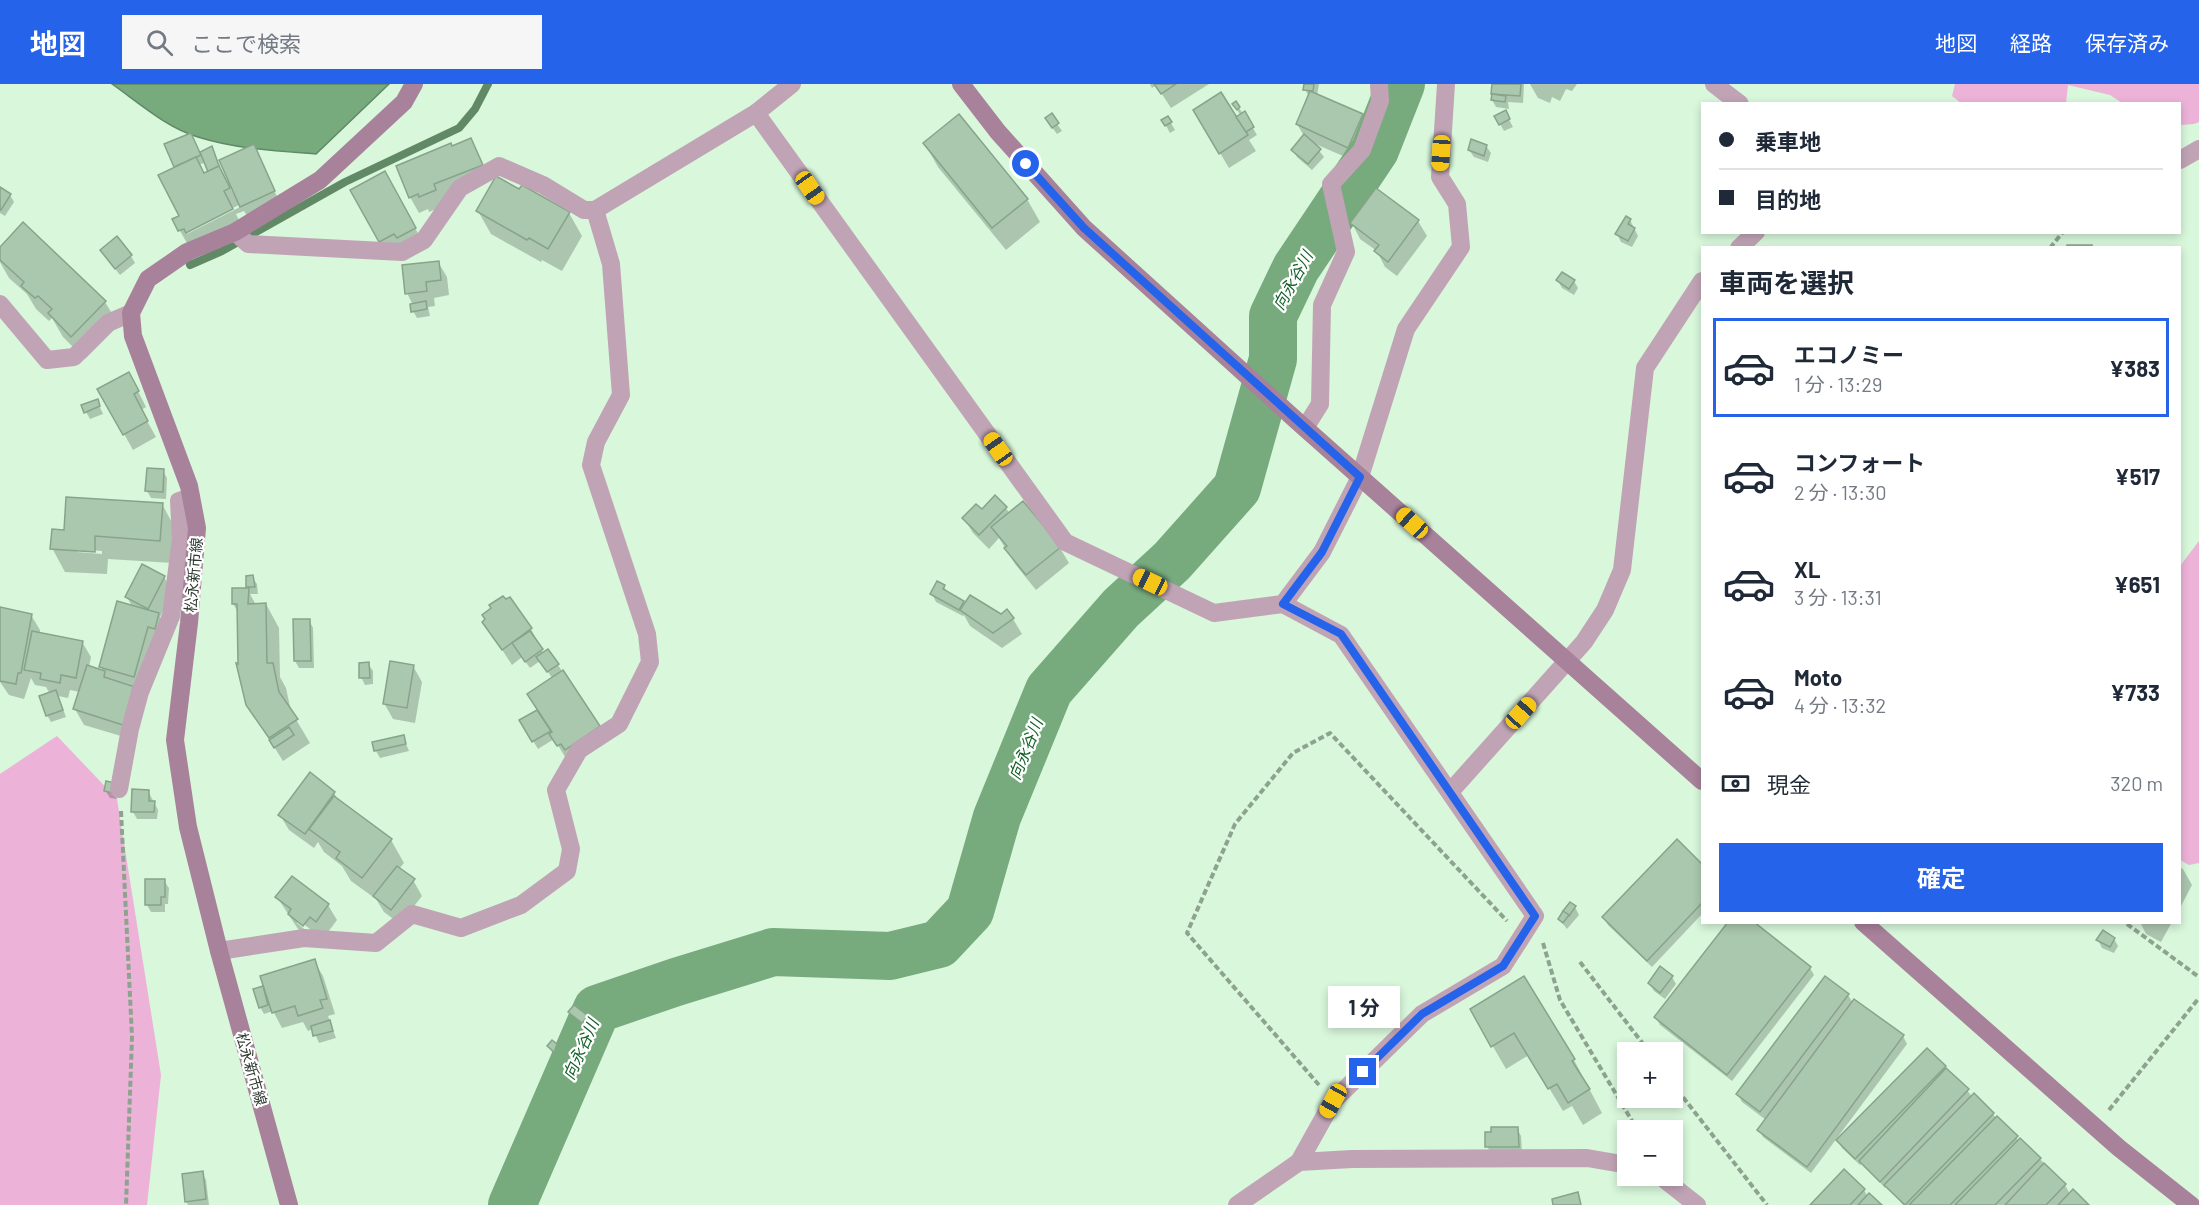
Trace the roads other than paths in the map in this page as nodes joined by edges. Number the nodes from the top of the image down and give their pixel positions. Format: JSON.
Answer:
{"nodes":[{"id":1,"x":414,"y":84,"type":"edge"},
{"id":2,"x":792,"y":84,"type":"edge"},
{"id":3,"x":961,"y":84,"type":"edge"},
{"id":4,"x":1379,"y":84,"type":"edge"},
{"id":5,"x":1446,"y":84,"type":"edge"},
{"id":6,"x":1714,"y":84,"type":"edge"},
{"id":7,"x":1737,"y":102,"type":"edge"},
{"id":8,"x":756,"y":113,"type":"junction"},
{"id":9,"x":2199,"y":149,"type":"edge"},
{"id":10,"x":2181,"y":159,"type":"edge"},
{"id":11,"x":595,"y":210,"type":"junction"},
{"id":12,"x":235,"y":232,"type":"junction"},
{"id":13,"x":1754,"y":234,"type":"edge"},
{"id":14,"x":1741,"y":246,"type":"edge"},
{"id":15,"x":1701,"y":283,"type":"edge"},
{"id":16,"x":0,"y":304,"type":"edge"},
{"id":17,"x":131,"y":313,"type":"junction"},
{"id":18,"x":1301,"y":425,"type":"junction"},
{"id":19,"x":1360,"y":477,"type":"junction"},
{"id":20,"x":191,"y":496,"type":"junction"},
{"id":21,"x":1283,"y":604,"type":"junction"},
{"id":22,"x":1566,"y":662,"type":"junction"},
{"id":23,"x":1701,"y":780,"type":"edge"},
{"id":24,"x":119,"y":789,"type":"road end"},
{"id":25,"x":1450,"y":792,"type":"junction"},
{"id":26,"x":1865,"y":924,"type":"edge"},
{"id":27,"x":219,"y":951,"type":"junction"},
{"id":28,"x":1299,"y":1162,"type":"junction"},
{"id":29,"x":1617,"y":1163,"type":"edge"},
{"id":30,"x":1673,"y":1186,"type":"edge"},
{"id":31,"x":289,"y":1205,"type":"edge"},
{"id":32,"x":1237,"y":1205,"type":"edge"},
{"id":33,"x":1697,"y":1205,"type":"edge"},
{"id":34,"x":2191,"y":1205,"type":"edge"}],
"edges":[{"from":1,"to":12,"type":"street"},
{"from":2,"to":8,"type":"street"},
{"from":3,"to":18,"type":"street"},
{"from":4,"to":18,"type":"street"},
{"from":5,"to":19,"type":"street"},
{"from":6,"to":7,"type":"street"},
{"from":8,"to":11,"type":"street"},
{"from":8,"to":21,"type":"street"},
{"from":9,"to":10,"type":"street"},
{"from":11,"to":12,"type":"street"},
{"from":11,"to":27,"type":"street"},
{"from":12,"to":17,"type":"street"},
{"from":13,"to":14,"type":"street"},
{"from":15,"to":22,"type":"street"},
{"from":16,"to":17,"type":"street"},
{"from":17,"to":20,"type":"street","name":"松永新市線"},
{"from":18,"to":19,"type":"street"},
{"from":19,"to":21,"type":"street"},
{"from":19,"to":22,"type":"street"},
{"from":20,"to":24,"type":"street"},
{"from":20,"to":27,"type":"street","name":"松永新市線"},
{"from":21,"to":25,"type":"street"},
{"from":22,"to":23,"type":"street"},
{"from":22,"to":25,"type":"street"},
{"from":25,"to":28,"type":"street"},
{"from":26,"to":34,"type":"street"},
{"from":27,"to":31,"type":"street","name":"松永新市線"},
{"from":28,"to":29,"type":"street"},
{"from":28,"to":32,"type":"street"},
{"from":30,"to":33,"type":"street"}]}
